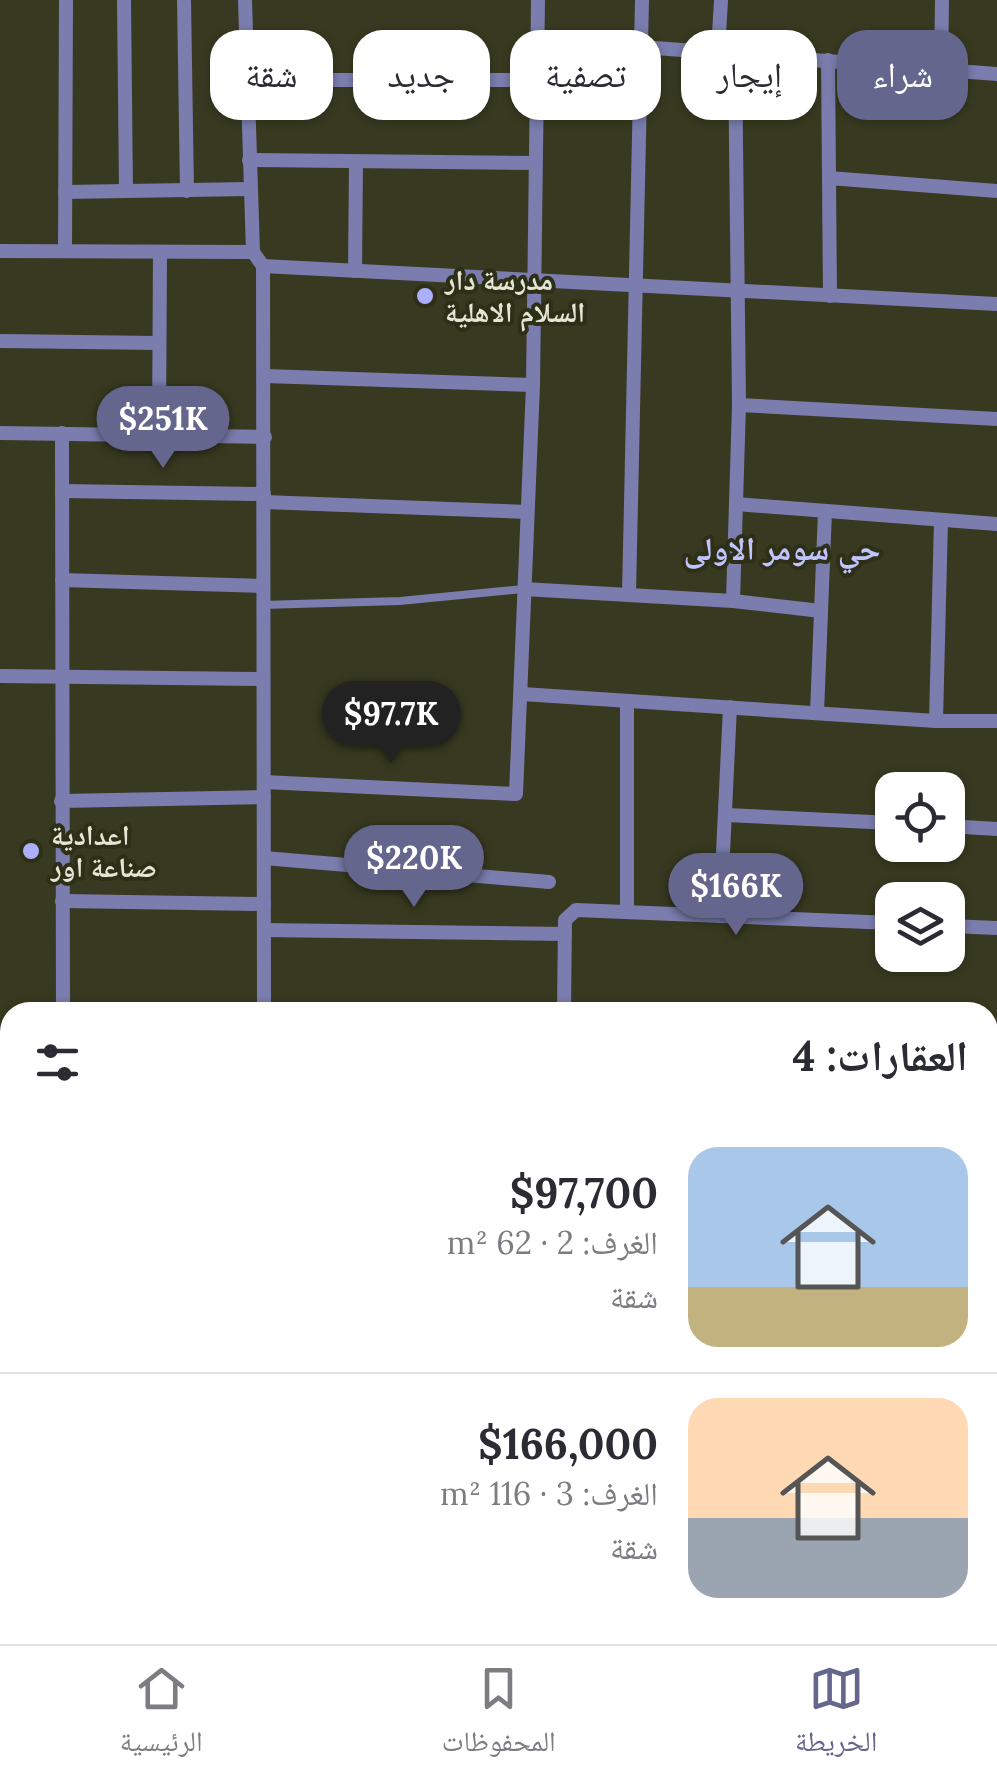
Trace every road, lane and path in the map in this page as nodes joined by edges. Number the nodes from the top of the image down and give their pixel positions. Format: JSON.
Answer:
{"nodes":[{"id":1,"x":66,"y":0,"type":"edge"},
{"id":2,"x":124,"y":0,"type":"edge"},
{"id":3,"x":184,"y":0,"type":"edge"},
{"id":4,"x":245,"y":0,"type":"edge"},
{"id":5,"x":538,"y":0,"type":"edge"},
{"id":6,"x":642,"y":0,"type":"edge"},
{"id":7,"x":721,"y":0,"type":"edge"},
{"id":8,"x":942,"y":0,"type":"edge"},
{"id":9,"x":246,"y":30,"type":"edge"},
{"id":10,"x":538,"y":30,"type":"edge"},
{"id":11,"x":642,"y":30,"type":"edge"},
{"id":12,"x":719,"y":30,"type":"edge"},
{"id":13,"x":942,"y":30,"type":"edge"},
{"id":14,"x":817,"y":59,"type":"edge"},
{"id":15,"x":828,"y":60,"type":"junction"},
{"id":16,"x":837,"y":61,"type":"edge"},
{"id":17,"x":968,"y":72,"type":"edge"},
{"id":18,"x":997,"y":74,"type":"edge"},
{"id":19,"x":333,"y":80,"type":"edge"},
{"id":20,"x":510,"y":80,"type":"edge"},
{"id":21,"x":248,"y":120,"type":"edge"},
{"id":22,"x":537,"y":120,"type":"edge"},
{"id":23,"x":641,"y":120,"type":"edge"},
{"id":24,"x":736,"y":120,"type":"edge"},
{"id":25,"x":250,"y":160,"type":"junction"},
{"id":26,"x":356,"y":162,"type":"junction"},
{"id":27,"x":536,"y":164,"type":"junction"},
{"id":28,"x":830,"y":178,"type":"junction"},
{"id":29,"x":250,"y":189,"type":"junction"},
{"id":30,"x":126,"y":191,"type":"junction"},
{"id":31,"x":186,"y":191,"type":"junction"},
{"id":32,"x":65,"y":192,"type":"junction"},
{"id":33,"x":997,"y":192,"type":"edge"},
{"id":34,"x":0,"y":250,"type":"edge"},
{"id":35,"x":65,"y":250,"type":"junction"},
{"id":36,"x":160,"y":252,"type":"junction"},
{"id":37,"x":253,"y":252,"type":"junction"},
{"id":38,"x":264,"y":266,"type":"junction"},
{"id":39,"x":355,"y":271,"type":"junction"},
{"id":40,"x":534,"y":279,"type":"junction"},
{"id":41,"x":638,"y":286,"type":"junction"},
{"id":42,"x":738,"y":291,"type":"junction"},
{"id":43,"x":830,"y":296,"type":"junction"},
{"id":44,"x":997,"y":304,"type":"edge"},
{"id":45,"x":0,"y":341,"type":"edge"},
{"id":46,"x":159,"y":343,"type":"junction"},
{"id":47,"x":264,"y":376,"type":"junction"},
{"id":48,"x":533,"y":384,"type":"junction"},
{"id":49,"x":738,"y":406,"type":"junction"},
{"id":50,"x":997,"y":419,"type":"edge"},
{"id":51,"x":0,"y":433,"type":"edge"},
{"id":52,"x":62,"y":434,"type":"junction"},
{"id":53,"x":159,"y":436,"type":"junction"},
{"id":54,"x":265,"y":438,"type":"junction"},
{"id":55,"x":62,"y":492,"type":"junction"},
{"id":56,"x":264,"y":498,"type":"junction"},
{"id":57,"x":736,"y":504,"type":"junction"},
{"id":58,"x":825,"y":511,"type":"junction"},
{"id":59,"x":527,"y":512,"type":"junction"},
{"id":60,"x":941,"y":520,"type":"junction"},
{"id":61,"x":997,"y":524,"type":"edge"},
{"id":62,"x":62,"y":580,"type":"junction"},
{"id":63,"x":262,"y":586,"type":"junction"},
{"id":64,"x":524,"y":589,"type":"junction"},
{"id":65,"x":628,"y":594,"type":"junction"},
{"id":66,"x":733,"y":600,"type":"junction"},
{"id":67,"x":262,"y":604,"type":"junction"},
{"id":68,"x":821,"y":611,"type":"junction"},
{"id":69,"x":0,"y":676,"type":"edge"},
{"id":70,"x":60,"y":679,"type":"junction"},
{"id":71,"x":262,"y":679,"type":"junction"},
{"id":72,"x":522,"y":694,"type":"junction"},
{"id":73,"x":627,"y":702,"type":"junction"},
{"id":74,"x":730,"y":708,"type":"junction"},
{"id":75,"x":817,"y":713,"type":"junction"},
{"id":76,"x":936,"y":720,"type":"junction"},
{"id":77,"x":997,"y":721,"type":"edge"},
{"id":78,"x":264,"y":789,"type":"junction"},
{"id":79,"x":61,"y":802,"type":"junction"},
{"id":80,"x":726,"y":815,"type":"junction"},
{"id":81,"x":875,"y":823,"type":"edge"},
{"id":82,"x":965,"y":827,"type":"edge"},
{"id":83,"x":997,"y":829,"type":"edge"},
{"id":84,"x":264,"y":858,"type":"junction"},
{"id":85,"x":549,"y":882,"type":"dead end"},
{"id":86,"x":62,"y":901,"type":"junction"},
{"id":87,"x":264,"y":904,"type":"junction"},
{"id":88,"x":627,"y":910,"type":"junction"},
{"id":89,"x":720,"y":915,"type":"junction"},
{"id":90,"x":875,"y":923,"type":"edge"},
{"id":91,"x":965,"y":927,"type":"edge"},
{"id":92,"x":997,"y":928,"type":"edge"},
{"id":93,"x":264,"y":930,"type":"junction"},
{"id":94,"x":564,"y":934,"type":"junction"},
{"id":95,"x":63,"y":1002,"type":"edge"},
{"id":96,"x":264,"y":1002,"type":"edge"},
{"id":97,"x":564,"y":1002,"type":"edge"}],
"edges":[{"from":1,"to":32,"type":"street"},
{"from":2,"to":30,"type":"street"},
{"from":3,"to":31,"type":"street"},
{"from":4,"to":9,"type":"street"},
{"from":5,"to":10,"type":"street"},
{"from":6,"to":11,"type":"street"},
{"from":7,"to":12,"type":"street"},
{"from":8,"to":13,"type":"street"},
{"from":14,"to":15,"type":"street"},
{"from":15,"to":16,"type":"street"},
{"from":15,"to":28,"type":"street"},
{"from":17,"to":18,"type":"street"},
{"from":19,"to":20,"type":"street"},
{"from":21,"to":25,"type":"street"},
{"from":22,"to":27,"type":"street"},
{"from":23,"to":41,"type":"street"},
{"from":24,"to":42,"type":"street"},
{"from":25,"to":26,"type":"street"},
{"from":25,"to":29,"type":"street"},
{"from":26,"to":27,"type":"street"},
{"from":26,"to":39,"type":"street"},
{"from":27,"to":40,"type":"street"},
{"from":28,"to":33,"type":"street"},
{"from":28,"to":43,"type":"street"},
{"from":29,"to":31,"type":"street"},
{"from":29,"to":37,"type":"street"},
{"from":30,"to":31,"type":"street"},
{"from":30,"to":32,"type":"street"},
{"from":32,"to":35,"type":"street"},
{"from":34,"to":35,"type":"street"},
{"from":35,"to":36,"type":"street"},
{"from":36,"to":37,"type":"street"},
{"from":36,"to":46,"type":"street"},
{"from":37,"to":38,"type":"street"},
{"from":38,"to":39,"type":"street"},
{"from":38,"to":47,"type":"street"},
{"from":39,"to":40,"type":"street"},
{"from":40,"to":41,"type":"street"},
{"from":40,"to":48,"type":"street"},
{"from":41,"to":42,"type":"street"},
{"from":41,"to":65,"type":"street"},
{"from":42,"to":43,"type":"street"},
{"from":42,"to":49,"type":"street"},
{"from":43,"to":44,"type":"street"},
{"from":45,"to":46,"type":"street"},
{"from":46,"to":53,"type":"street"},
{"from":47,"to":48,"type":"street"},
{"from":47,"to":54,"type":"street"},
{"from":48,"to":59,"type":"street"},
{"from":49,"to":50,"type":"street"},
{"from":49,"to":57,"type":"street"},
{"from":51,"to":52,"type":"street"},
{"from":52,"to":53,"type":"street"},
{"from":52,"to":55,"type":"street"},
{"from":53,"to":54,"type":"street"},
{"from":54,"to":56,"type":"street"},
{"from":55,"to":56,"type":"street"},
{"from":55,"to":62,"type":"street"},
{"from":56,"to":59,"type":"street"},
{"from":56,"to":63,"type":"street"},
{"from":57,"to":58,"type":"street"},
{"from":57,"to":66,"type":"street"},
{"from":58,"to":60,"type":"street"},
{"from":58,"to":68,"type":"street"},
{"from":59,"to":64,"type":"street"},
{"from":60,"to":61,"type":"street"},
{"from":60,"to":76,"type":"street"},
{"from":62,"to":63,"type":"street"},
{"from":62,"to":70,"type":"street"},
{"from":63,"to":67,"type":"street"},
{"from":64,"to":65,"type":"street"},
{"from":64,"to":67,"type":"lane"},
{"from":64,"to":72,"type":"street"},
{"from":65,"to":66,"type":"street"},
{"from":66,"to":68,"type":"street"},
{"from":67,"to":71,"type":"street"},
{"from":68,"to":75,"type":"street"},
{"from":69,"to":70,"type":"street"},
{"from":70,"to":71,"type":"street"},
{"from":70,"to":79,"type":"street"},
{"from":71,"to":78,"type":"street"},
{"from":72,"to":73,"type":"street"},
{"from":72,"to":78,"type":"street"},
{"from":73,"to":74,"type":"street"},
{"from":73,"to":88,"type":"street"},
{"from":74,"to":75,"type":"street"},
{"from":74,"to":80,"type":"street"},
{"from":75,"to":76,"type":"street"},
{"from":76,"to":77,"type":"street"},
{"from":78,"to":79,"type":"street"},
{"from":78,"to":84,"type":"street"},
{"from":79,"to":86,"type":"street"},
{"from":80,"to":81,"type":"street"},
{"from":80,"to":89,"type":"street"},
{"from":82,"to":83,"type":"street"},
{"from":84,"to":85,"type":"street"},
{"from":84,"to":87,"type":"street"},
{"from":86,"to":87,"type":"street"},
{"from":86,"to":95,"type":"street"},
{"from":87,"to":93,"type":"street"},
{"from":88,"to":89,"type":"street"},
{"from":88,"to":94,"type":"street"},
{"from":89,"to":90,"type":"street"},
{"from":91,"to":92,"type":"street"},
{"from":93,"to":94,"type":"street"},
{"from":93,"to":96,"type":"street"},
{"from":94,"to":97,"type":"street"}]}
